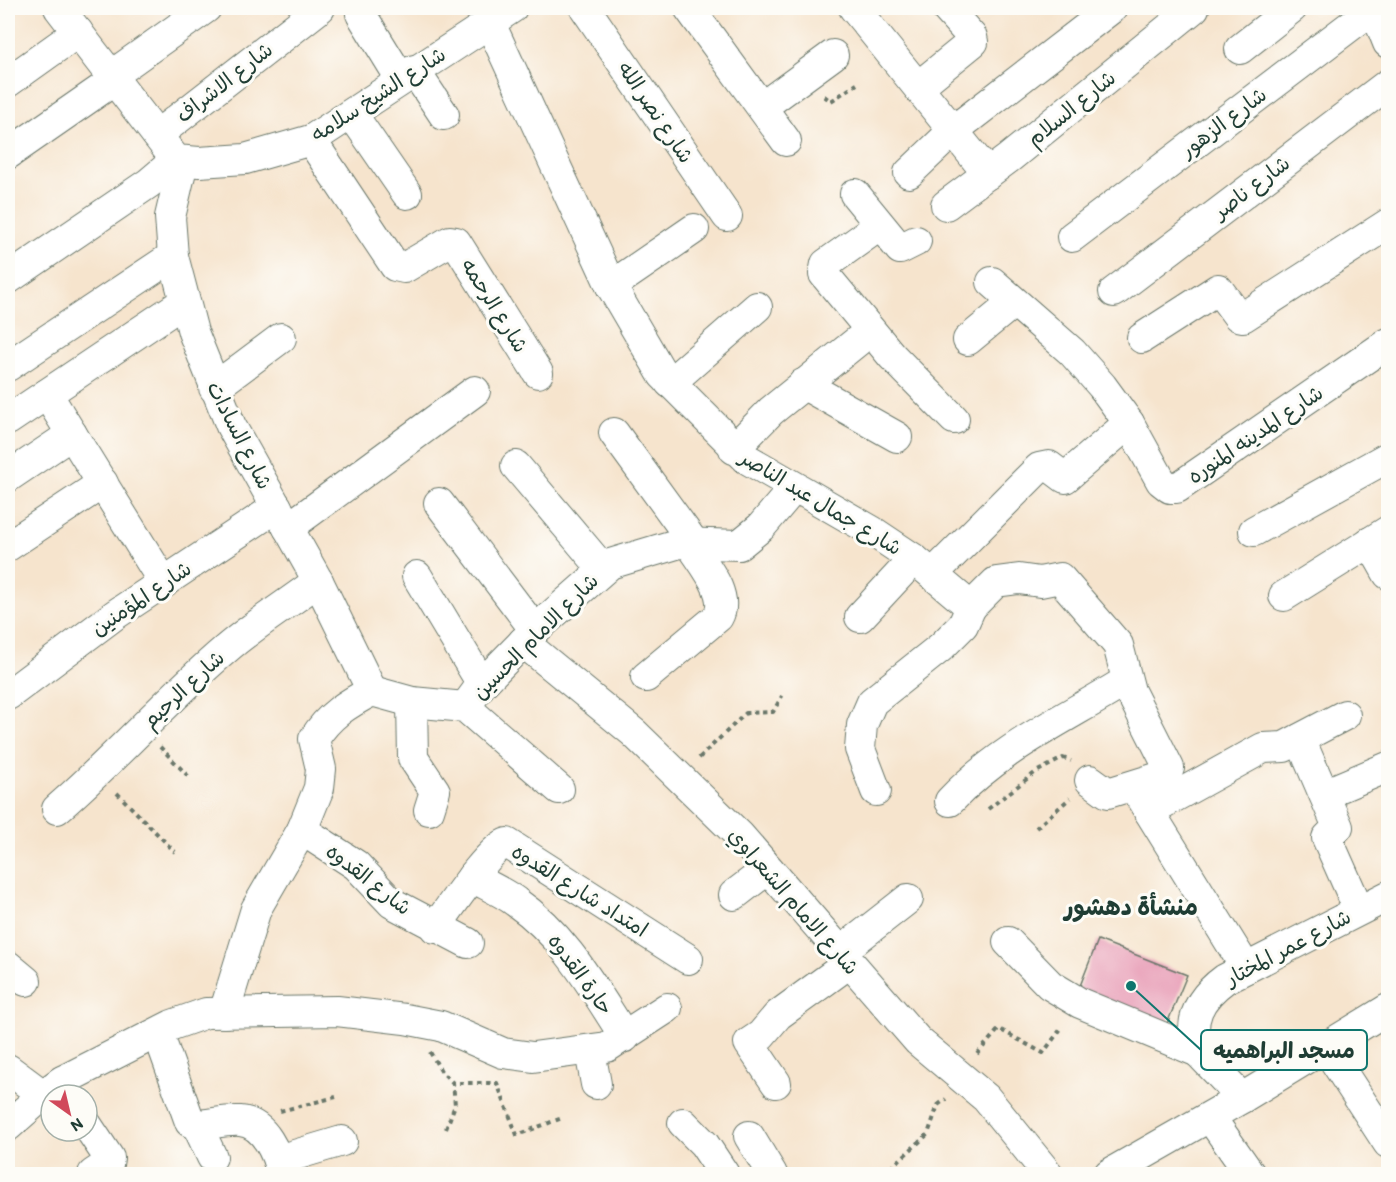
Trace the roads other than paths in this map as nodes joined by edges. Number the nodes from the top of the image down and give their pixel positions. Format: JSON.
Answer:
{"nodes":[{"id":1,"x":59,"y":8,"type":"edge"},
{"id":2,"x":206,"y":8,"type":"edge"},
{"id":3,"x":320,"y":8,"type":"edge"},
{"id":4,"x":585,"y":8,"type":"edge"},
{"id":5,"x":689,"y":8,"type":"edge"},
{"id":6,"x":854,"y":8,"type":"edge"},
{"id":7,"x":946,"y":8,"type":"edge"},
{"id":8,"x":1112,"y":8,"type":"edge"},
{"id":9,"x":1194,"y":8,"type":"edge"},
{"id":10,"x":1292,"y":8,"type":"edge"},
{"id":11,"x":1374,"y":8,"type":"edge"},
{"id":12,"x":361,"y":14,"type":"dead end"},
{"id":13,"x":501,"y":14,"type":"edge"},
{"id":14,"x":78,"y":32,"type":"junction"},
{"id":15,"x":1389,"y":43,"type":"edge"},
{"id":16,"x":1240,"y":49,"type":"dead end"},
{"id":17,"x":833,"y":56,"type":"dead end"},
{"id":18,"x":408,"y":74,"type":"junction"},
{"id":19,"x":114,"y":77,"type":"junction"},
{"id":20,"x":8,"y":82,"type":"edge"},
{"id":21,"x":1389,"y":84,"type":"edge"},
{"id":22,"x":919,"y":86,"type":"junction"},
{"id":23,"x":762,"y":107,"type":"junction"},
{"id":24,"x":352,"y":114,"type":"junction"},
{"id":25,"x":444,"y":115,"type":"dead end"},
{"id":26,"x":954,"y":130,"type":"junction"},
{"id":27,"x":310,"y":140,"type":"junction"},
{"id":28,"x":786,"y":141,"type":"dead end"},
{"id":29,"x":171,"y":152,"type":"junction"},
{"id":30,"x":8,"y":154,"type":"edge"},
{"id":31,"x":909,"y":173,"type":"dead end"},
{"id":32,"x":988,"y":174,"type":"junction"},
{"id":33,"x":407,"y":194,"type":"dead end"},
{"id":34,"x":855,"y":194,"type":"dead end"},
{"id":35,"x":946,"y":205,"type":"dead end"},
{"id":36,"x":727,"y":216,"type":"dead end"},
{"id":37,"x":1389,"y":224,"type":"edge"},
{"id":38,"x":879,"y":226,"type":"junction"},
{"id":39,"x":694,"y":229,"type":"dead end"},
{"id":40,"x":1072,"y":237,"type":"dead end"},
{"id":41,"x":916,"y":241,"type":"dead end"},
{"id":42,"x":173,"y":256,"type":"junction"},
{"id":43,"x":8,"y":279,"type":"edge"},
{"id":44,"x":992,"y":282,"type":"dead end"},
{"id":45,"x":611,"y":286,"type":"junction"},
{"id":46,"x":1114,"y":292,"type":"dead end"},
{"id":47,"x":184,"y":302,"type":"junction"},
{"id":48,"x":1014,"y":303,"type":"junction"},
{"id":49,"x":757,"y":307,"type":"dead end"},
{"id":50,"x":870,"y":331,"type":"junction"},
{"id":51,"x":281,"y":338,"type":"dead end"},
{"id":52,"x":1142,"y":338,"type":"dead end"},
{"id":53,"x":968,"y":339,"type":"dead end"},
{"id":54,"x":1389,"y":343,"type":"edge"},
{"id":55,"x":8,"y":366,"type":"edge"},
{"id":56,"x":538,"y":373,"type":"dead end"},
{"id":57,"x":670,"y":383,"type":"junction"},
{"id":58,"x":803,"y":384,"type":"junction"},
{"id":59,"x":214,"y":388,"type":"junction"},
{"id":60,"x":475,"y":391,"type":"dead end"},
{"id":61,"x":47,"y":394,"type":"junction"},
{"id":62,"x":954,"y":419,"type":"dead end"},
{"id":63,"x":8,"y":420,"type":"edge"},
{"id":64,"x":1129,"y":423,"type":"junction"},
{"id":65,"x":614,"y":433,"type":"dead end"},
{"id":66,"x":72,"y":434,"type":"junction"},
{"id":67,"x":897,"y":437,"type":"dead end"},
{"id":68,"x":734,"y":449,"type":"junction"},
{"id":69,"x":1389,"y":457,"type":"edge"},
{"id":70,"x":516,"y":466,"type":"dead end"},
{"id":71,"x":8,"y":477,"type":"edge"},
{"id":72,"x":104,"y":483,"type":"junction"},
{"id":73,"x":794,"y":488,"type":"junction"},
{"id":74,"x":440,"y":503,"type":"dead end"},
{"id":75,"x":283,"y":517,"type":"junction"},
{"id":76,"x":1254,"y":531,"type":"dead end"},
{"id":77,"x":1379,"y":537,"type":"edge"},
{"id":78,"x":692,"y":543,"type":"junction"},
{"id":79,"x":8,"y":546,"type":"edge"},
{"id":80,"x":923,"y":567,"type":"junction"},
{"id":81,"x":603,"y":569,"type":"junction"},
{"id":82,"x":1389,"y":574,"type":"edge"},
{"id":83,"x":417,"y":576,"type":"dead end"},
{"id":84,"x":165,"y":582,"type":"junction"},
{"id":85,"x":318,"y":582,"type":"junction"},
{"id":86,"x":1284,"y":596,"type":"dead end"},
{"id":87,"x":971,"y":607,"type":"junction"},
{"id":88,"x":860,"y":617,"type":"dead end"},
{"id":89,"x":529,"y":636,"type":"junction"},
{"id":90,"x":646,"y":677,"type":"dead end"},
{"id":91,"x":1126,"y":681,"type":"junction"},
{"id":92,"x":372,"y":691,"type":"junction"},
{"id":93,"x":8,"y":695,"type":"edge"},
{"id":94,"x":473,"y":696,"type":"junction"},
{"id":95,"x":412,"y":702,"type":"junction"},
{"id":96,"x":1345,"y":715,"type":"dead end"},
{"id":97,"x":1300,"y":739,"type":"junction"},
{"id":98,"x":1389,"y":766,"type":"edge"},
{"id":99,"x":1090,"y":780,"type":"road end"},
{"id":100,"x":559,"y":789,"type":"dead end"},
{"id":101,"x":876,"y":791,"type":"dead end"},
{"id":102,"x":1324,"y":794,"type":"junction"},
{"id":103,"x":1142,"y":799,"type":"junction"},
{"id":104,"x":950,"y":801,"type":"dead end"},
{"id":105,"x":57,"y":809,"type":"dead end"},
{"id":106,"x":429,"y":810,"type":"dead end"},
{"id":107,"x":302,"y":830,"type":"junction"},
{"id":108,"x":768,"y":870,"type":"junction"},
{"id":109,"x":472,"y":877,"type":"junction"},
{"id":110,"x":734,"y":895,"type":"dead end"},
{"id":111,"x":1389,"y":896,"type":"edge"},
{"id":112,"x":908,"y":899,"type":"dead end"},
{"id":113,"x":1359,"y":910,"type":"junction"},
{"id":114,"x":435,"y":928,"type":"junction"},
{"id":115,"x":1008,"y":942,"type":"dead end"},
{"id":116,"x":468,"y":944,"type":"dead end"},
{"id":117,"x":844,"y":958,"type":"junction"},
{"id":118,"x":688,"y":959,"type":"dead end"},
{"id":119,"x":1246,"y":968,"type":"junction"},
{"id":120,"x":667,"y":1008,"type":"dead end"},
{"id":121,"x":1389,"y":1009,"type":"edge"},
{"id":122,"x":224,"y":1013,"type":"junction"},
{"id":123,"x":158,"y":1033,"type":"junction"},
{"id":124,"x":625,"y":1037,"type":"junction"},
{"id":125,"x":1325,"y":1046,"type":"junction"},
{"id":126,"x":590,"y":1051,"type":"junction"},
{"id":127,"x":1198,"y":1052,"type":"junction"},
{"id":128,"x":8,"y":1069,"type":"edge"},
{"id":129,"x":41,"y":1083,"type":"edge"},
{"id":130,"x":69,"y":1083,"type":"edge"},
{"id":131,"x":776,"y":1083,"type":"dead end"},
{"id":132,"x":596,"y":1084,"type":"dead end"},
{"id":133,"x":1242,"y":1098,"type":"junction"},
{"id":134,"x":39,"y":1103,"type":"edge"},
{"id":135,"x":1210,"y":1117,"type":"junction"},
{"id":136,"x":683,"y":1123,"type":"dead end"},
{"id":137,"x":197,"y":1125,"type":"junction"},
{"id":138,"x":8,"y":1126,"type":"edge"},
{"id":139,"x":749,"y":1136,"type":"dead end"},
{"id":140,"x":342,"y":1141,"type":"dead end"},
{"id":141,"x":99,"y":1143,"type":"edge"},
{"id":142,"x":1389,"y":1143,"type":"edge"},
{"id":143,"x":212,"y":1158,"type":"dead end"},
{"id":144,"x":280,"y":1167,"type":"edge"},
{"id":145,"x":93,"y":1174,"type":"edge"},
{"id":146,"x":724,"y":1174,"type":"edge"},
{"id":147,"x":772,"y":1174,"type":"edge"},
{"id":148,"x":1048,"y":1174,"type":"edge"},
{"id":149,"x":1109,"y":1174,"type":"edge"},
{"id":150,"x":1250,"y":1174,"type":"edge"}],
"edges":[{"from":1,"to":14,"type":"street"},
{"from":2,"to":19,"type":"street"},
{"from":3,"to":29,"type":"street","name":"شارع الاشراف"},
{"from":4,"to":36,"type":"street","name":"شارع نصر الله"},
{"from":5,"to":23,"type":"street"},
{"from":6,"to":22,"type":"street"},
{"from":7,"to":22,"type":"street"},
{"from":8,"to":26,"type":"street"},
{"from":9,"to":32,"type":"street","name":"شارع السلام"},
{"from":10,"to":16,"type":"street"},
{"from":11,"to":15,"type":"street"},
{"from":11,"to":40,"type":"street","name":"شارع الزهور"},
{"from":12,"to":18,"type":"street"},
{"from":13,"to":18,"type":"street","name":"شارع الشيخ سلامه"},
{"from":13,"to":45,"type":"street","name":"شارع جمال عبد الناصر"},
{"from":14,"to":19,"type":"street"},
{"from":14,"to":20,"type":"street"},
{"from":17,"to":23,"type":"street"},
{"from":18,"to":24,"type":"street","name":"شارع الشيخ سلامه"},
{"from":18,"to":25,"type":"street"},
{"from":19,"to":29,"type":"street"},
{"from":19,"to":30,"type":"street"},
{"from":21,"to":46,"type":"street","name":"شارع ناصر"},
{"from":22,"to":26,"type":"street"},
{"from":23,"to":28,"type":"street"},
{"from":24,"to":27,"type":"street","name":"شارع الشيخ سلامه"},
{"from":24,"to":33,"type":"street"},
{"from":26,"to":31,"type":"street"},
{"from":26,"to":32,"type":"street"},
{"from":27,"to":29,"type":"street","name":"شارع الشيخ سلامه"},
{"from":27,"to":56,"type":"street","name":"شارع الرحمه"},
{"from":29,"to":42,"type":"street","name":"شارع السادات"},
{"from":29,"to":43,"type":"street","name":"شارع الاشراف"},
{"from":32,"to":35,"type":"street","name":"شارع السلام"},
{"from":34,"to":38,"type":"street"},
{"from":37,"to":52,"type":"street"},
{"from":38,"to":41,"type":"street"},
{"from":38,"to":50,"type":"street"},
{"from":39,"to":45,"type":"street"},
{"from":42,"to":47,"type":"street","name":"شارع السادات"},
{"from":42,"to":55,"type":"street"},
{"from":44,"to":48,"type":"street","name":"شارع المدينه المنوره"},
{"from":45,"to":57,"type":"street","name":"شارع جمال عبد الناصر"},
{"from":47,"to":59,"type":"street","name":"شارع السادات"},
{"from":47,"to":61,"type":"street"},
{"from":48,"to":53,"type":"street"},
{"from":48,"to":64,"type":"street","name":"شارع المدينه المنوره"},
{"from":49,"to":57,"type":"street"},
{"from":50,"to":58,"type":"street"},
{"from":50,"to":62,"type":"street"},
{"from":51,"to":59,"type":"street"},
{"from":54,"to":64,"type":"street","name":"شارع المدينه المنوره"},
{"from":57,"to":68,"type":"street","name":"شارع جمال عبد الناصر"},
{"from":58,"to":67,"type":"street"},
{"from":58,"to":68,"type":"street"},
{"from":59,"to":75,"type":"street","name":"شارع السادات"},
{"from":60,"to":75,"type":"street","name":"شارع المؤمنين"},
{"from":61,"to":63,"type":"street"},
{"from":61,"to":66,"type":"street"},
{"from":64,"to":80,"type":"street"},
{"from":65,"to":78,"type":"street"},
{"from":66,"to":71,"type":"street"},
{"from":66,"to":72,"type":"street"},
{"from":68,"to":73,"type":"street","name":"شارع جمال عبد الناصر"},
{"from":69,"to":76,"type":"street"},
{"from":70,"to":81,"type":"street"},
{"from":72,"to":79,"type":"street"},
{"from":72,"to":84,"type":"street"},
{"from":73,"to":78,"type":"street","name":"شارع الامام الحسين"},
{"from":73,"to":80,"type":"street","name":"شارع جمال عبد الناصر"},
{"from":74,"to":89,"type":"street","name":"شارع الامام الشعراوي"},
{"from":75,"to":84,"type":"street","name":"شارع المؤمنين"},
{"from":75,"to":85,"type":"street","name":"شارع السادات"},
{"from":77,"to":82,"type":"street"},
{"from":77,"to":86,"type":"street"},
{"from":78,"to":81,"type":"street","name":"شارع الامام الحسين"},
{"from":78,"to":90,"type":"street"},
{"from":80,"to":87,"type":"street","name":"شارع جمال عبد الناصر"},
{"from":80,"to":88,"type":"street"},
{"from":81,"to":89,"type":"street","name":"شارع الامام الحسين"},
{"from":83,"to":94,"type":"street"},
{"from":84,"to":93,"type":"street","name":"شارع المؤمنين"},
{"from":85,"to":92,"type":"street","name":"شارع السادات"},
{"from":85,"to":105,"type":"street","name":"شارع الرحيم"},
{"from":87,"to":91,"type":"street"},
{"from":87,"to":101,"type":"street"},
{"from":89,"to":94,"type":"street","name":"شارع الامام الحسين"},
{"from":89,"to":108,"type":"street","name":"شارع الامام الشعراوي"},
{"from":91,"to":103,"type":"street"},
{"from":91,"to":104,"type":"street"},
{"from":92,"to":95,"type":"street"},
{"from":92,"to":107,"type":"street"},
{"from":94,"to":95,"type":"street"},
{"from":94,"to":100,"type":"street"},
{"from":95,"to":106,"type":"street"},
{"from":96,"to":97,"type":"street"},
{"from":97,"to":102,"type":"street"},
{"from":97,"to":103,"type":"street"},
{"from":98,"to":102,"type":"street"},
{"from":99,"to":103,"type":"street"},
{"from":102,"to":113,"type":"street"},
{"from":103,"to":119,"type":"street"},
{"from":107,"to":114,"type":"street","name":"شارع القدوه"},
{"from":107,"to":122,"type":"street"},
{"from":108,"to":110,"type":"street"},
{"from":108,"to":117,"type":"street","name":"شارع الامام الشعراوي"},
{"from":109,"to":114,"type":"street","name":"امتداد شارع القدوه"},
{"from":109,"to":118,"type":"street","name":"امتداد شارع القدوه"},
{"from":109,"to":124,"type":"street","name":"حارة القدوه"},
{"from":111,"to":113,"type":"street","name":"شارع عمر المختار"},
{"from":112,"to":117,"type":"street"},
{"from":113,"to":119,"type":"street","name":"شارع عمر المختار"},
{"from":114,"to":116,"type":"street","name":"شارع القدوه"},
{"from":115,"to":127,"type":"street"},
{"from":117,"to":131,"type":"street"},
{"from":117,"to":148,"type":"street","name":"شارع الامام الشعراوي"},
{"from":119,"to":127,"type":"street","name":"شارع عمر المختار"},
{"from":120,"to":124,"type":"street"},
{"from":121,"to":125,"type":"street"},
{"from":122,"to":123,"type":"street"},
{"from":122,"to":126,"type":"street"},
{"from":123,"to":130,"type":"street"},
{"from":123,"to":137,"type":"street"},
{"from":124,"to":126,"type":"street"},
{"from":125,"to":133,"type":"street"},
{"from":125,"to":142,"type":"street"},
{"from":126,"to":132,"type":"street"},
{"from":127,"to":133,"type":"street"},
{"from":128,"to":129,"type":"street"},
{"from":133,"to":135,"type":"street"},
{"from":134,"to":138,"type":"street"},
{"from":135,"to":149,"type":"street"},
{"from":135,"to":150,"type":"street"},
{"from":136,"to":146,"type":"street"},
{"from":137,"to":143,"type":"street"},
{"from":137,"to":144,"type":"street"},
{"from":139,"to":147,"type":"street"},
{"from":140,"to":144,"type":"street"},
{"from":141,"to":145,"type":"street"}]}
